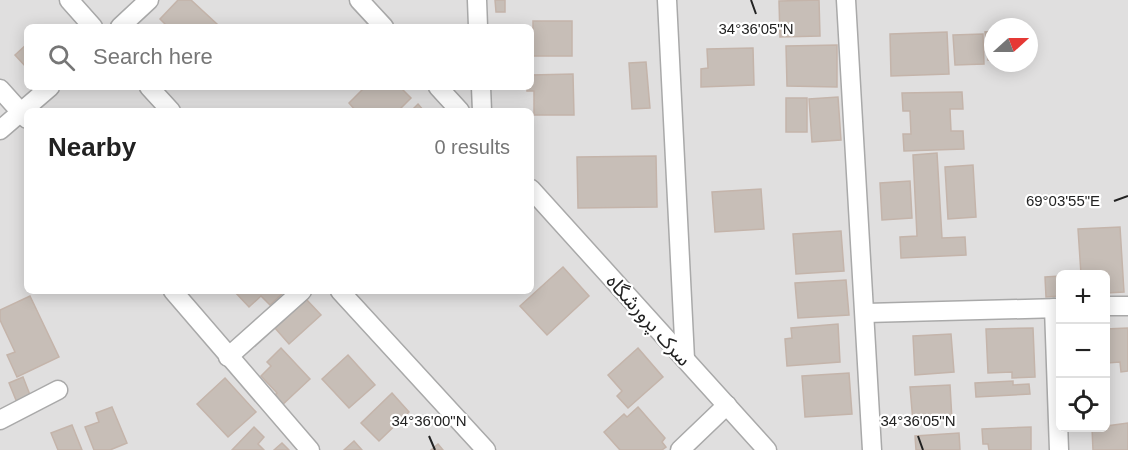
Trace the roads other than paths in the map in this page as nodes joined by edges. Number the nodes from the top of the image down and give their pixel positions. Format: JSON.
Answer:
{"nodes":[{"id":1,"x":69,"y":0,"type":"edge"},
{"id":2,"x":149,"y":0,"type":"edge"},
{"id":3,"x":360,"y":0,"type":"edge"},
{"id":4,"x":477,"y":0,"type":"edge"},
{"id":5,"x":667,"y":0,"type":"edge"},
{"id":6,"x":846,"y":0,"type":"edge"},
{"id":7,"x":90,"y":24,"type":"edge"},
{"id":8,"x":123,"y":24,"type":"edge"},
{"id":9,"x":381,"y":24,"type":"edge"},
{"id":10,"x":478,"y":24,"type":"edge"},
{"id":11,"x":0,"y":89,"type":"edge"},
{"id":12,"x":47,"y":90,"type":"edge"},
{"id":13,"x":152,"y":90,"type":"edge"},
{"id":14,"x":441,"y":90,"type":"edge"},
{"id":15,"x":481,"y":90,"type":"edge"},
{"id":16,"x":30,"y":108,"type":"edge"},
{"id":17,"x":168,"y":108,"type":"edge"},
{"id":18,"x":457,"y":108,"type":"edge"},
{"id":19,"x":482,"y":108,"type":"edge"},
{"id":20,"x":24,"y":115,"type":"edge"},
{"id":21,"x":0,"y":130,"type":"edge"},
{"id":22,"x":534,"y":192,"type":"edge"},
{"id":23,"x":176,"y":294,"type":"edge"},
{"id":24,"x":299,"y":294,"type":"edge"},
{"id":25,"x":343,"y":294,"type":"edge"},
{"id":26,"x":1110,"y":306,"type":"edge"},
{"id":27,"x":1128,"y":306,"type":"edge"},
{"id":28,"x":1056,"y":308,"type":"edge"},
{"id":29,"x":866,"y":313,"type":"junction"},
{"id":30,"x":1058,"y":324,"type":"edge"},
{"id":31,"x":228,"y":357,"type":"junction"},
{"id":32,"x":685,"y":359,"type":"junction"},
{"id":33,"x":58,"y":390,"type":"dead end"},
{"id":34,"x":727,"y":405,"type":"junction"},
{"id":35,"x":0,"y":420,"type":"edge"},
{"id":36,"x":310,"y":450,"type":"edge"},
{"id":37,"x":486,"y":450,"type":"edge"},
{"id":38,"x":680,"y":450,"type":"edge"},
{"id":39,"x":767,"y":450,"type":"edge"},
{"id":40,"x":872,"y":450,"type":"edge"},
{"id":41,"x":1059,"y":450,"type":"edge"}],
"edges":[{"from":1,"to":7,"type":"street"},
{"from":2,"to":8,"type":"street"},
{"from":3,"to":9,"type":"street"},
{"from":4,"to":10,"type":"street"},
{"from":5,"to":32,"type":"street"},
{"from":6,"to":29,"type":"street"},
{"from":11,"to":20,"type":"street"},
{"from":12,"to":16,"type":"street"},
{"from":13,"to":17,"type":"street"},
{"from":14,"to":18,"type":"street"},
{"from":15,"to":19,"type":"street"},
{"from":20,"to":21,"type":"street"},
{"from":22,"to":32,"type":"street","name":"سرک پرورشگاه"},
{"from":23,"to":31,"type":"street"},
{"from":24,"to":31,"type":"street"},
{"from":25,"to":37,"type":"street"},
{"from":26,"to":27,"type":"street"},
{"from":28,"to":29,"type":"street"},
{"from":29,"to":40,"type":"street"},
{"from":30,"to":41,"type":"street"},
{"from":31,"to":36,"type":"street"},
{"from":32,"to":34,"type":"street","name":"سرک پرورشگاه"},
{"from":33,"to":35,"type":"street"},
{"from":34,"to":38,"type":"street"},
{"from":34,"to":39,"type":"street","name":"سرک پرورشگاه"}]}
